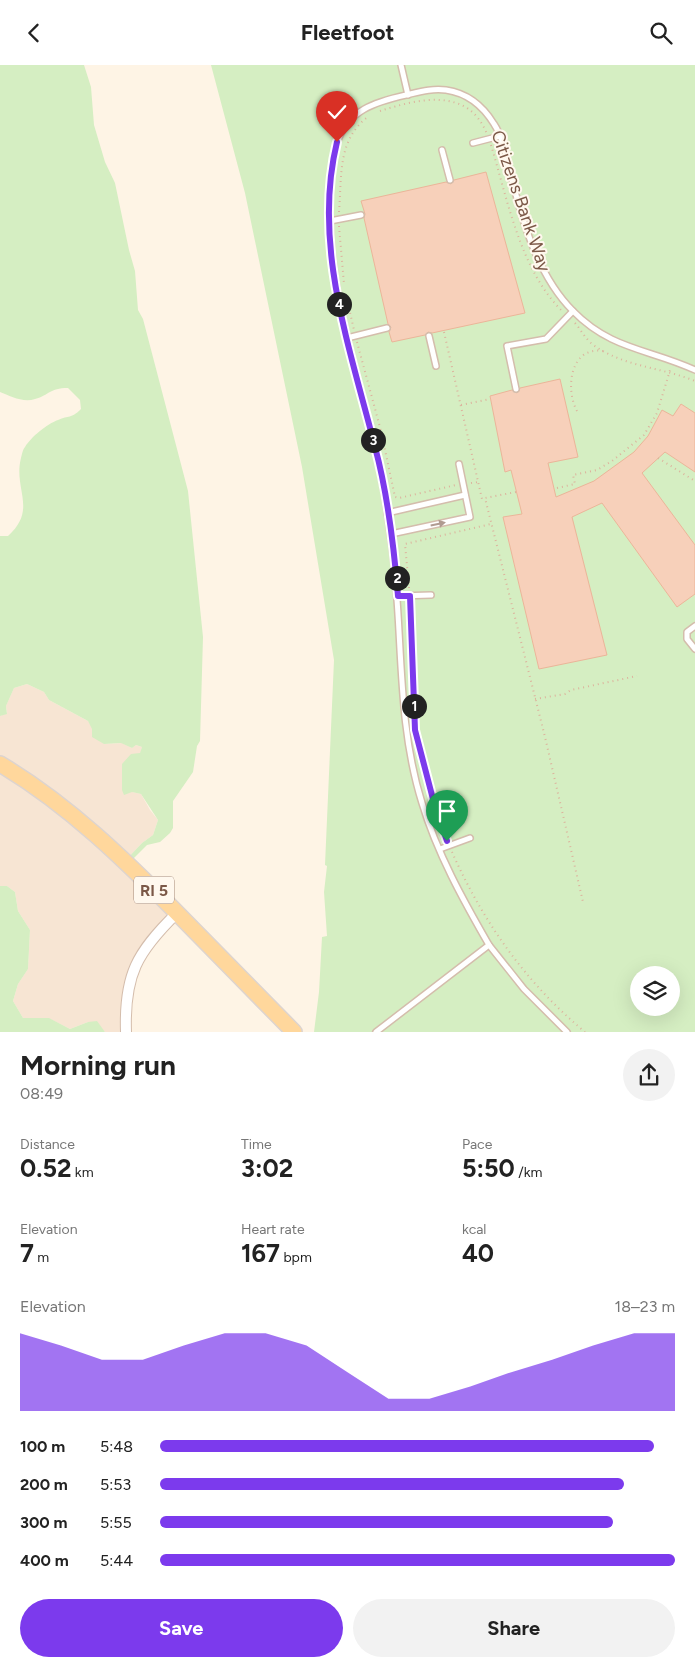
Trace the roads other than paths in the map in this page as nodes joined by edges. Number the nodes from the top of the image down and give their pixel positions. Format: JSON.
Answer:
{"nodes":[{"id":1,"x":401,"y":65,"type":"edge"},
{"id":2,"x":408,"y":95,"type":"junction"},
{"id":3,"x":500,"y":137,"type":"junction"},
{"id":4,"x":473,"y":143,"type":"dead end"},
{"id":5,"x":442,"y":150,"type":"dead end"},
{"id":6,"x":450,"y":180,"type":"dead end"},
{"id":7,"x":361,"y":215,"type":"dead end"},
{"id":8,"x":330,"y":221,"type":"junction"},
{"id":9,"x":573,"y":311,"type":"junction"},
{"id":10,"x":387,"y":328,"type":"dead end"},
{"id":11,"x":430,"y":336,"type":"dead end"},
{"id":12,"x":347,"y":338,"type":"junction"},
{"id":13,"x":436,"y":366,"type":"dead end"},
{"id":14,"x":695,"y":369,"type":"edge"},
{"id":15,"x":516,"y":389,"type":"dead end"},
{"id":16,"x":459,"y":465,"type":"dead end"},
{"id":17,"x":465,"y":495,"type":"junction"},
{"id":18,"x":387,"y":513,"type":"junction"},
{"id":19,"x":391,"y":534,"type":"junction"},
{"id":20,"x":431,"y":595,"type":"dead end"},
{"id":21,"x":398,"y":596,"type":"junction"},
{"id":22,"x":695,"y":626,"type":"edge"},
{"id":23,"x":695,"y":649,"type":"edge"},
{"id":24,"x":0,"y":763,"type":"edge"},
{"id":25,"x":470,"y":838,"type":"dead end"},
{"id":26,"x":440,"y":849,"type":"junction"},
{"id":27,"x":177,"y":913,"type":"junction"},
{"id":28,"x":489,"y":945,"type":"junction"},
{"id":29,"x":126,"y":1032,"type":"edge"},
{"id":30,"x":294,"y":1032,"type":"edge"},
{"id":31,"x":376,"y":1032,"type":"edge"},
{"id":32,"x":567,"y":1032,"type":"edge"}],
"edges":[{"from":1,"to":2,"type":"lane"},
{"from":2,"to":3,"type":"lane","name":"Citizens Bank Way"},
{"from":2,"to":8,"type":"lane","name":"Citizens Bank Way"},
{"from":3,"to":4,"type":"lane"},
{"from":3,"to":9,"type":"lane","name":"Citizens Bank Way"},
{"from":5,"to":6,"type":"lane"},
{"from":7,"to":8,"type":"lane"},
{"from":8,"to":12,"type":"lane","name":"Citizens Bank Way"},
{"from":9,"to":14,"type":"lane","name":"Citizens Bank Way"},
{"from":9,"to":15,"type":"lane"},
{"from":10,"to":12,"type":"lane"},
{"from":11,"to":13,"type":"lane"},
{"from":12,"to":18,"type":"lane","name":"Citizens Bank Way"},
{"from":16,"to":17,"type":"lane"},
{"from":17,"to":18,"type":"lane"},
{"from":19,"to":17,"type":"lane","one_way":true},
{"from":18,"to":19,"type":"lane","name":"Citizens Bank Way"},
{"from":19,"to":21,"type":"lane","name":"Citizens Bank Way"},
{"from":20,"to":21,"type":"lane"},
{"from":21,"to":26,"type":"lane","name":"Citizens Bank Way"},
{"from":22,"to":23,"type":"lane"},
{"from":24,"to":27,"type":"main road","number":"RI 5"},
{"from":25,"to":26,"type":"lane"},
{"from":26,"to":28,"type":"lane","name":"Citizens Bank Way"},
{"from":27,"to":29,"type":"street"},
{"from":27,"to":30,"type":"main road","number":"RI 5"},
{"from":28,"to":31,"type":"lane"},
{"from":28,"to":32,"type":"lane","name":"Citizens Bank Way"}]}
